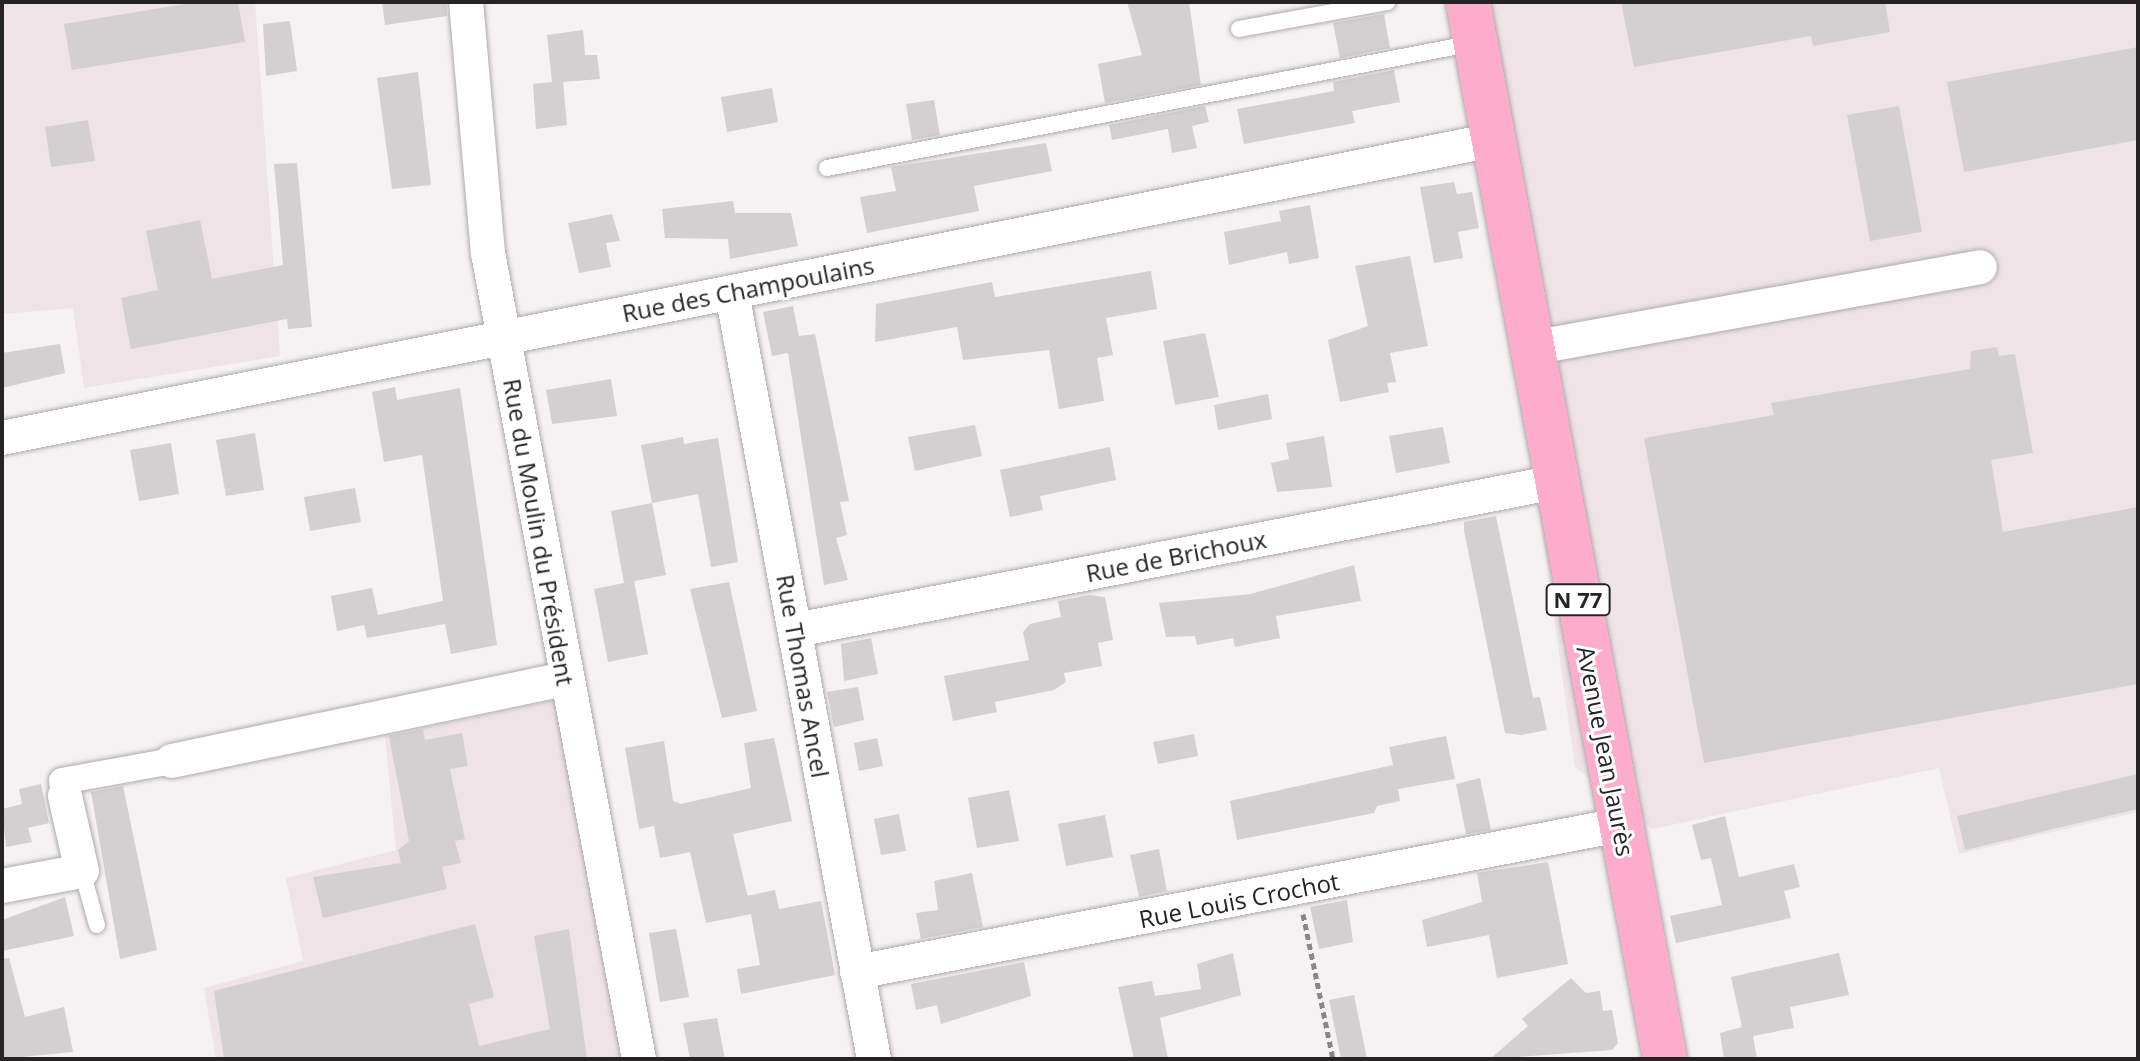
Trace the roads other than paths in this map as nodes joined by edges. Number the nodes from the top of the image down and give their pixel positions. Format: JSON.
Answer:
{"nodes":[{"id":1,"x":466,"y":2,"type":"edge"},
{"id":2,"x":1388,"y":2,"type":"edge"},
{"id":3,"x":1472,"y":22,"type":"edge"},
{"id":4,"x":1239,"y":29,"type":"dead end"},
{"id":5,"x":1494,"y":140,"type":"junction"},
{"id":6,"x":827,"y":168,"type":"dead end"},
{"id":7,"x":1980,"y":267,"type":"dead end"},
{"id":8,"x":732,"y":293,"type":"junction"},
{"id":9,"x":503,"y":338,"type":"junction"},
{"id":10,"x":1531,"y":348,"type":"junction"},
{"id":11,"x":2,"y":438,"type":"edge"},
{"id":12,"x":1556,"y":482,"type":"junction"},
{"id":13,"x":796,"y":630,"type":"junction"},
{"id":14,"x":566,"y":679,"type":"junction"},
{"id":15,"x":172,"y":761,"type":"joint"},
{"id":16,"x":65,"y":796,"type":"joint"},
{"id":17,"x":1620,"y":825,"type":"junction"},
{"id":18,"x":82,"y":871,"type":"junction"},
{"id":19,"x":2,"y":886,"type":"edge"},
{"id":20,"x":97,"y":925,"type":"dead end"},
{"id":21,"x":857,"y":972,"type":"junction"},
{"id":22,"x":634,"y":1054,"type":"edge"},
{"id":23,"x":874,"y":1059,"type":"edge"},
{"id":24,"x":1665,"y":1059,"type":"edge"}],
"edges":[{"from":1,"to":9,"type":"street","name":"Rue du Moulin du Président"},
{"from":2,"to":4,"type":"lane"},
{"from":3,"to":5,"type":"main road","number":"N 77"},
{"from":3,"to":6,"type":"lane"},
{"from":5,"to":8,"type":"street","name":"Rue des Champoulains"},
{"from":5,"to":10,"type":"main road","name":"Avenue Jean Jaurès","number":"N 77"},
{"from":7,"to":10,"type":"street"},
{"from":8,"to":9,"type":"street","name":"Rue des Champoulains"},
{"from":8,"to":13,"type":"street","name":"Rue Thomas Ancel"},
{"from":9,"to":11,"type":"street","name":"Rue des Champoulains"},
{"from":9,"to":14,"type":"street","name":"Rue du Moulin du Président"},
{"from":10,"to":12,"type":"main road","name":"Avenue Jean Jaurès","number":"N 77"},
{"from":12,"to":13,"type":"street","name":"Rue de Brichoux"},
{"from":12,"to":17,"type":"main road","name":"Avenue Jean Jaurès","number":"N 77"},
{"from":13,"to":21,"type":"street","name":"Rue Thomas Ancel"},
{"from":14,"to":15,"type":"street"},
{"from":14,"to":22,"type":"street","name":"Rue du Moulin du Président"},
{"from":15,"to":16,"type":"street"},
{"from":16,"to":18,"type":"street"},
{"from":17,"to":21,"type":"street","name":"Rue Louis Crochot"},
{"from":17,"to":24,"type":"main road","name":"Avenue Jean Jaurès","number":"N 77"},
{"from":18,"to":19,"type":"street"},
{"from":18,"to":20,"type":"lane"},
{"from":21,"to":23,"type":"street","name":"Rue Thomas Ancel"}]}
